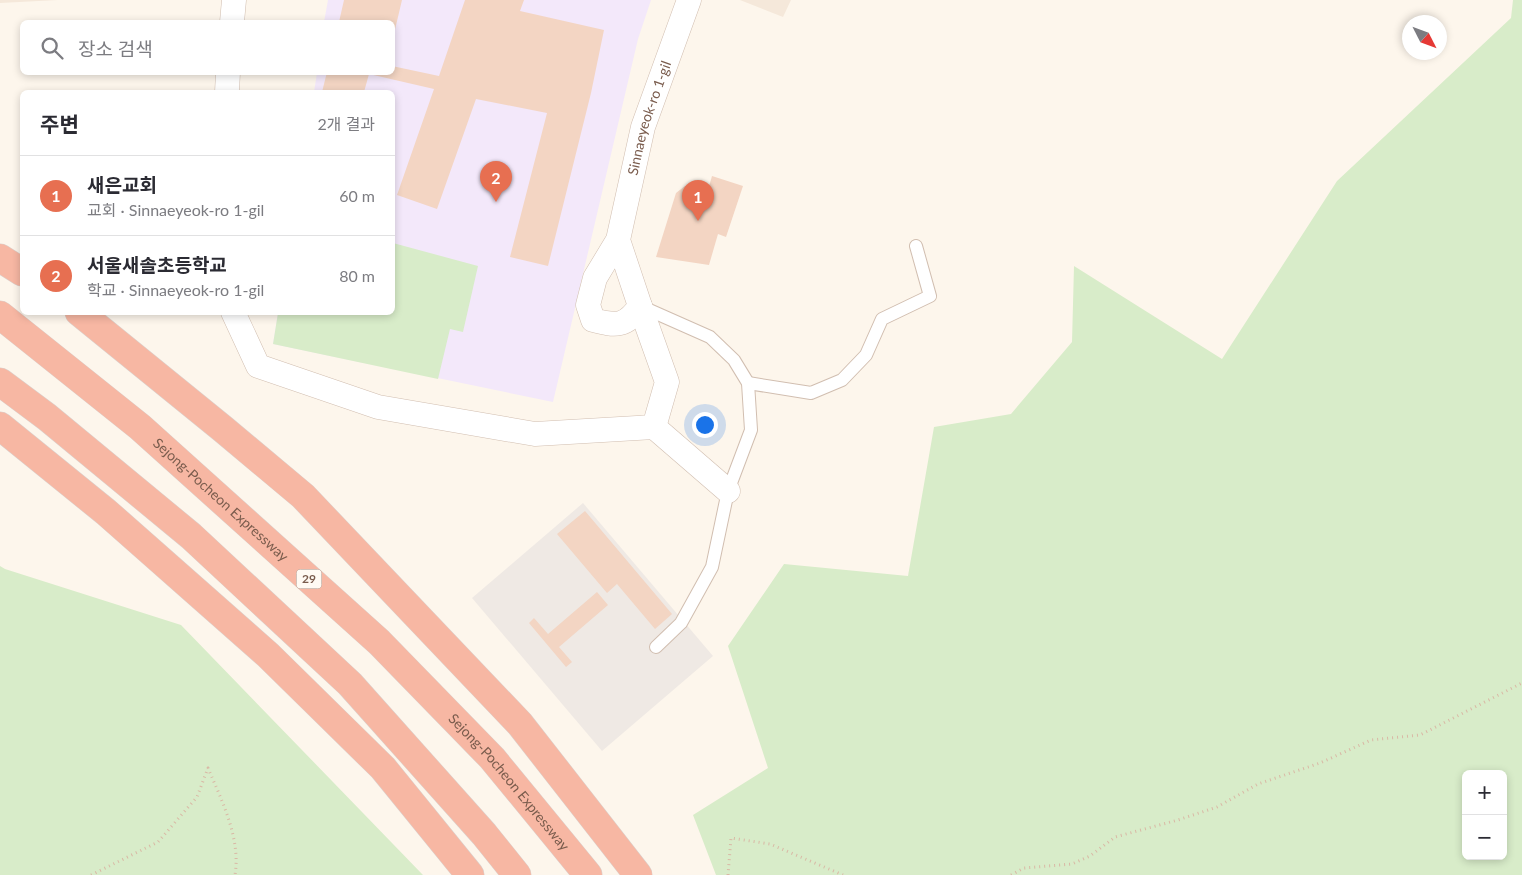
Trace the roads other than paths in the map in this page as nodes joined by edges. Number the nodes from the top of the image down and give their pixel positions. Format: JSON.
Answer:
{"nodes":[{"id":1,"x":234,"y":0,"type":"edge"},
{"id":2,"x":689,"y":0,"type":"edge"},
{"id":3,"x":232,"y":20,"type":"edge"},
{"id":4,"x":228,"y":75,"type":"edge"},
{"id":5,"x":227,"y":90,"type":"edge"},
{"id":6,"x":618,"y":240,"type":"junction"},
{"id":7,"x":916,"y":246,"type":"dead end"},
{"id":8,"x":0,"y":258,"type":"edge"},
{"id":9,"x":20,"y":271,"type":"edge"},
{"id":10,"x":640,"y":306,"type":"junction"},
{"id":11,"x":0,"y":315,"type":"edge"},
{"id":12,"x":83,"y":315,"type":"edge"},
{"id":13,"x":234,"y":315,"type":"edge"},
{"id":14,"x":0,"y":382,"type":"edge"},
{"id":15,"x":748,"y":383,"type":"junction"},
{"id":16,"x":0,"y":426,"type":"edge"},
{"id":17,"x":654,"y":427,"type":"junction"},
{"id":18,"x":728,"y":491,"type":"junction"},
{"id":19,"x":656,"y":648,"type":"dead end"},
{"id":20,"x":470,"y":875,"type":"edge"},
{"id":21,"x":517,"y":875,"type":"edge"},
{"id":22,"x":588,"y":875,"type":"edge"},
{"id":23,"x":638,"y":875,"type":"edge"}],
"edges":[{"from":1,"to":3,"type":"street"},
{"from":2,"to":6,"type":"street","name":"Sinnaeyeok-ro 1-gil"},
{"from":4,"to":5,"type":"street"},
{"from":6,"to":10,"type":"street"},
{"from":6,"to":10,"type":"street","name":"Sinnaeyeok-ro 1-gil"},
{"from":7,"to":15,"type":"lane"},
{"from":8,"to":9,"type":"highway"},
{"from":10,"to":15,"type":"lane"},
{"from":10,"to":17,"type":"street"},
{"from":11,"to":22,"type":"highway","name":"Sejong-Pocheon Expressway","number":"29"},
{"from":12,"to":23,"type":"highway"},
{"from":13,"to":17,"type":"street"},
{"from":14,"to":21,"type":"highway"},
{"from":15,"to":18,"type":"lane"},
{"from":16,"to":20,"type":"highway"},
{"from":17,"to":18,"type":"street"},
{"from":18,"to":19,"type":"lane"}]}
